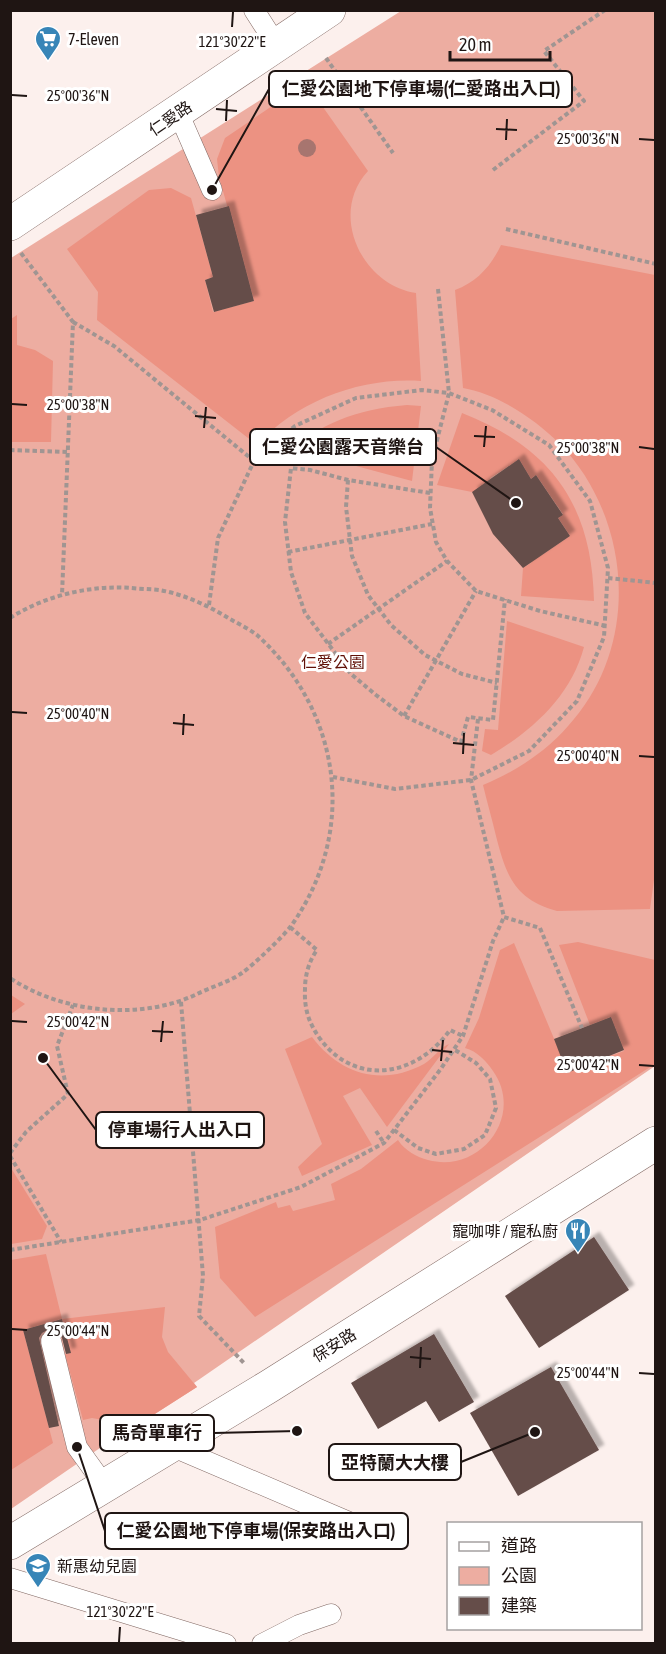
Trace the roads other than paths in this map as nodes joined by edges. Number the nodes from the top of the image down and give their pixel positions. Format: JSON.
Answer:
{"nodes":[{"id":1,"x":254,"y":10,"type":"edge"},
{"id":2,"x":329,"y":10,"type":"edge"},
{"id":3,"x":277,"y":46,"type":"junction"},
{"id":4,"x":178,"y":112,"type":"junction"},
{"id":5,"x":212,"y":190,"type":"dead end"},
{"id":6,"x":15,"y":238,"type":"edge"},
{"id":7,"x":656,"y":1143,"type":"edge"},
{"id":8,"x":51,"y":1341,"type":"dead end"},
{"id":9,"x":171,"y":1446,"type":"junction"},
{"id":10,"x":105,"y":1486,"type":"junction"},
{"id":11,"x":347,"y":1536,"type":"dead end"},
{"id":12,"x":10,"y":1543,"type":"edge"},
{"id":13,"x":10,"y":1578,"type":"edge"},
{"id":14,"x":331,"y":1614,"type":"dead end"},
{"id":15,"x":226,"y":1644,"type":"edge"},
{"id":16,"x":262,"y":1644,"type":"edge"}],
"edges":[{"from":1,"to":3,"type":"lane"},
{"from":2,"to":3,"type":"street","name":"仁愛路"},
{"from":3,"to":4,"type":"street","name":"仁愛路"},
{"from":4,"to":5,"type":"lane"},
{"from":4,"to":6,"type":"street","name":"仁愛路"},
{"from":7,"to":9,"type":"street","name":"保安路"},
{"from":8,"to":10,"type":"lane"},
{"from":9,"to":10,"type":"street","name":"保安路"},
{"from":9,"to":11,"type":"lane"},
{"from":10,"to":12,"type":"street","name":"保安路"},
{"from":13,"to":15,"type":"lane"},
{"from":14,"to":16,"type":"lane"}]}
